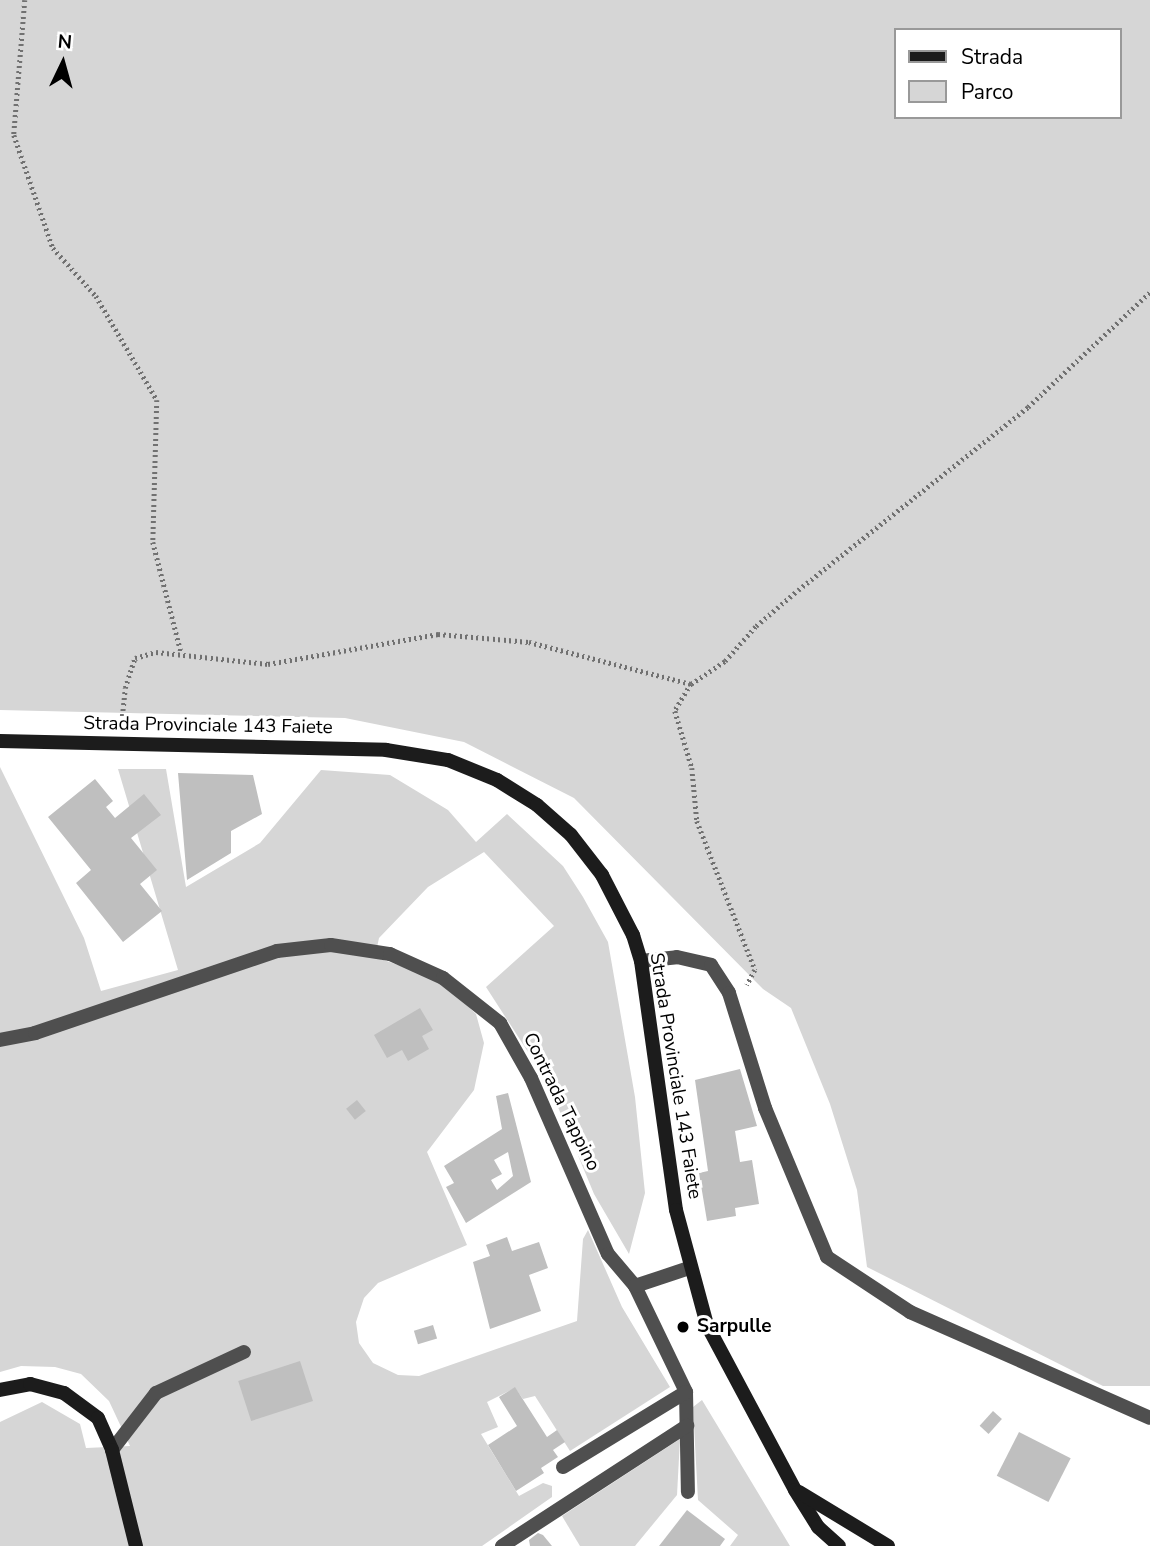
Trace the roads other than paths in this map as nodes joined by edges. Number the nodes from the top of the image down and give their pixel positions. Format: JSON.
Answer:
{"nodes":[{"id":1,"x":0,"y":741,"type":"edge"},
{"id":2,"x":640,"y":961,"type":"junction"},
{"id":3,"x":0,"y":1040,"type":"edge"},
{"id":4,"x":689,"y":1268,"type":"junction"},
{"id":5,"x":635,"y":1286,"type":"junction"},
{"id":6,"x":244,"y":1352,"type":"dead end"},
{"id":7,"x":0,"y":1390,"type":"edge"},
{"id":8,"x":686,"y":1392,"type":"junction"},
{"id":9,"x":1150,"y":1418,"type":"edge"},
{"id":10,"x":687,"y":1426,"type":"junction"},
{"id":11,"x":112,"y":1450,"type":"junction"},
{"id":12,"x":563,"y":1467,"type":"dead end"},
{"id":13,"x":795,"y":1490,"type":"junction"},
{"id":14,"x":688,"y":1492,"type":"dead end"},
{"id":15,"x":136,"y":1546,"type":"edge"},
{"id":16,"x":502,"y":1546,"type":"edge"},
{"id":17,"x":839,"y":1546,"type":"edge"},
{"id":18,"x":888,"y":1546,"type":"edge"}],
"edges":[{"from":1,"to":2,"type":"main road","name":"Strada Provinciale 143 Faiete"},
{"from":2,"to":4,"type":"main road","name":"Strada Provinciale 143 Faiete"},
{"from":2,"to":9,"type":"street"},
{"from":3,"to":5,"type":"street","name":"Contrada Tappino"},
{"from":4,"to":5,"type":"street"},
{"from":4,"to":13,"type":"main road","name":"Strada Provinciale 143 Faiete"},
{"from":5,"to":8,"type":"street","name":"Contrada Tappino"},
{"from":6,"to":11,"type":"street"},
{"from":7,"to":11,"type":"main road"},
{"from":8,"to":10,"type":"street"},
{"from":8,"to":12,"type":"street"},
{"from":10,"to":14,"type":"street"},
{"from":10,"to":16,"type":"street"},
{"from":11,"to":15,"type":"main road"},
{"from":13,"to":17,"type":"main road","name":"Strada Provinciale 143 Faiete"},
{"from":13,"to":18,"type":"main road"}]}
